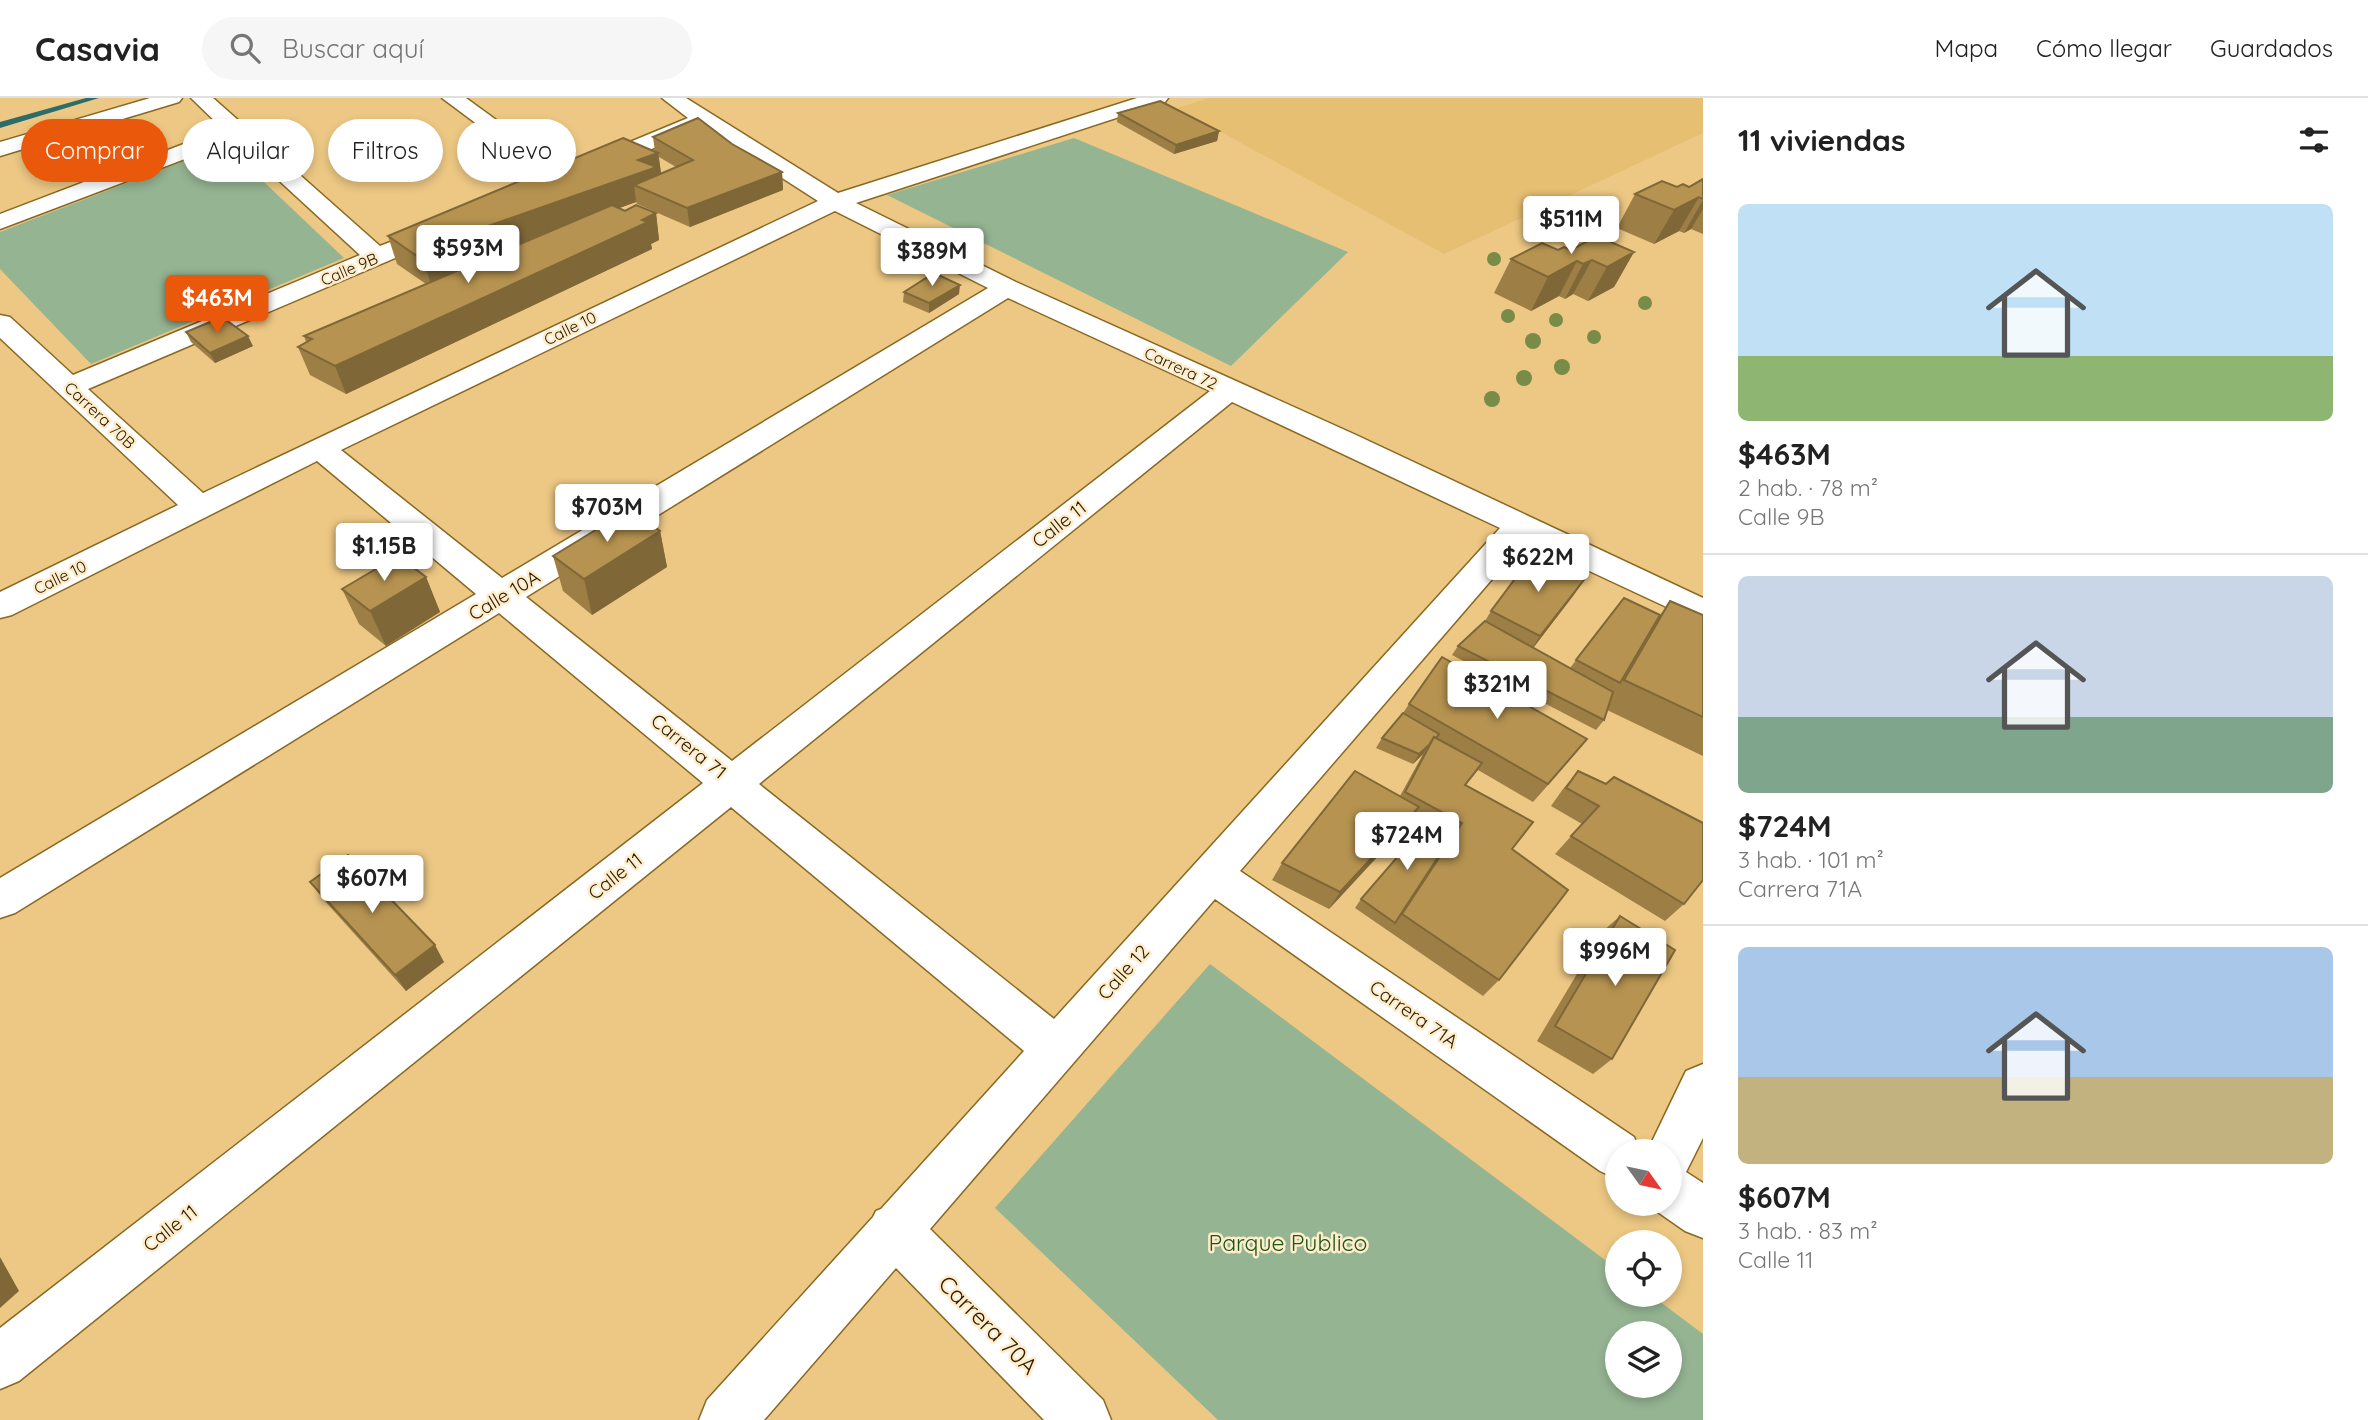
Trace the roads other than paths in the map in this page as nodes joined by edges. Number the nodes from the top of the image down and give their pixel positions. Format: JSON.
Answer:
{"nodes":[{"id":1,"x":172,"y":98,"type":"edge"},
{"id":2,"x":201,"y":98,"type":"edge"},
{"id":3,"x":452,"y":98,"type":"edge"},
{"id":4,"x":672,"y":98,"type":"edge"},
{"id":5,"x":1158,"y":98,"type":"edge"},
{"id":6,"x":706,"y":118,"type":"junction"},
{"id":7,"x":225,"y":119,"type":"edge"},
{"id":8,"x":481,"y":119,"type":"edge"},
{"id":9,"x":0,"y":149,"type":"edge"},
{"id":10,"x":182,"y":152,"type":"edge"},
{"id":11,"x":576,"y":173,"type":"edge"},
{"id":12,"x":294,"y":182,"type":"edge"},
{"id":13,"x":555,"y":182,"type":"edge"},
{"id":14,"x":539,"y":189,"type":"edge"},
{"id":15,"x":835,"y":202,"type":"junction"},
{"id":16,"x":464,"y":220,"type":"edge"},
{"id":17,"x":0,"y":222,"type":"edge"},
{"id":18,"x":377,"y":257,"type":"junction"},
{"id":19,"x":1007,"y":288,"type":"junction"},
{"id":20,"x":0,"y":323,"type":"edge"},
{"id":21,"x":69,"y":387,"type":"junction"},
{"id":22,"x":1229,"y":390,"type":"junction"},
{"id":23,"x":320,"y":447,"type":"junction"},
{"id":24,"x":199,"y":508,"type":"junction"},
{"id":25,"x":1521,"y":525,"type":"junction"},
{"id":26,"x":503,"y":595,"type":"junction"},
{"id":27,"x":0,"y":606,"type":"edge"},
{"id":28,"x":1703,"y":612,"type":"edge"},
{"id":29,"x":733,"y":782,"type":"junction"},
{"id":30,"x":1210,"y":873,"type":"junction"},
{"id":31,"x":0,"y":900,"type":"edge"},
{"id":32,"x":1055,"y":1048,"type":"junction"},
{"id":33,"x":1703,"y":1087,"type":"edge"},
{"id":34,"x":1677,"y":1139,"type":"edge"},
{"id":35,"x":1605,"y":1146,"type":"edge"},
{"id":36,"x":1682,"y":1198,"type":"edge"},
{"id":37,"x":1703,"y":1213,"type":"edge"},
{"id":38,"x":894,"y":1229,"type":"junction"},
{"id":39,"x":0,"y":1362,"type":"edge"},
{"id":40,"x":727,"y":1420,"type":"edge"},
{"id":41,"x":1083,"y":1420,"type":"edge"}],
"edges":[{"from":1,"to":9,"type":"street"},
{"from":2,"to":7,"type":"street"},
{"from":3,"to":8,"type":"street"},
{"from":4,"to":6,"type":"street","name":"Carrera 72"},
{"from":5,"to":15,"type":"street","name":"Calle 10"},
{"from":6,"to":11,"type":"street"},
{"from":6,"to":15,"type":"street","name":"Carrera 72"},
{"from":10,"to":17,"type":"street"},
{"from":12,"to":18,"type":"street"},
{"from":13,"to":14,"type":"street"},
{"from":15,"to":19,"type":"street","name":"Carrera 72"},
{"from":15,"to":23,"type":"street","name":"Calle 10"},
{"from":16,"to":18,"type":"street","name":"Calle 9B"},
{"from":18,"to":21,"type":"street","name":"Calle 9B"},
{"from":19,"to":22,"type":"street","name":"Carrera 72"},
{"from":19,"to":26,"type":"street","name":"Calle 10A"},
{"from":20,"to":21,"type":"street","name":"Carrera 70B"},
{"from":21,"to":24,"type":"street","name":"Carrera 70B"},
{"from":22,"to":25,"type":"street","name":"Carrera 72"},
{"from":22,"to":29,"type":"street","name":"Calle 11"},
{"from":23,"to":24,"type":"street","name":"Calle 10"},
{"from":23,"to":26,"type":"street","name":"Carrera 71"},
{"from":24,"to":27,"type":"street","name":"Calle 10"},
{"from":25,"to":28,"type":"street","name":"Carrera 72"},
{"from":25,"to":30,"type":"street","name":"Calle 12"},
{"from":26,"to":29,"type":"street","name":"Carrera 71"},
{"from":26,"to":31,"type":"street","name":"Calle 10A"},
{"from":29,"to":32,"type":"street","name":"Carrera 71"},
{"from":29,"to":39,"type":"street","name":"Calle 11"},
{"from":30,"to":32,"type":"street","name":"Calle 12"},
{"from":30,"to":35,"type":"street","name":"Carrera 71A"},
{"from":32,"to":38,"type":"street","name":"Calle 12"},
{"from":33,"to":34,"type":"street"},
{"from":36,"to":37,"type":"street"},
{"from":38,"to":40,"type":"street","name":"Calle 12"},
{"from":38,"to":41,"type":"street","name":"Carrera 70A"}]}
